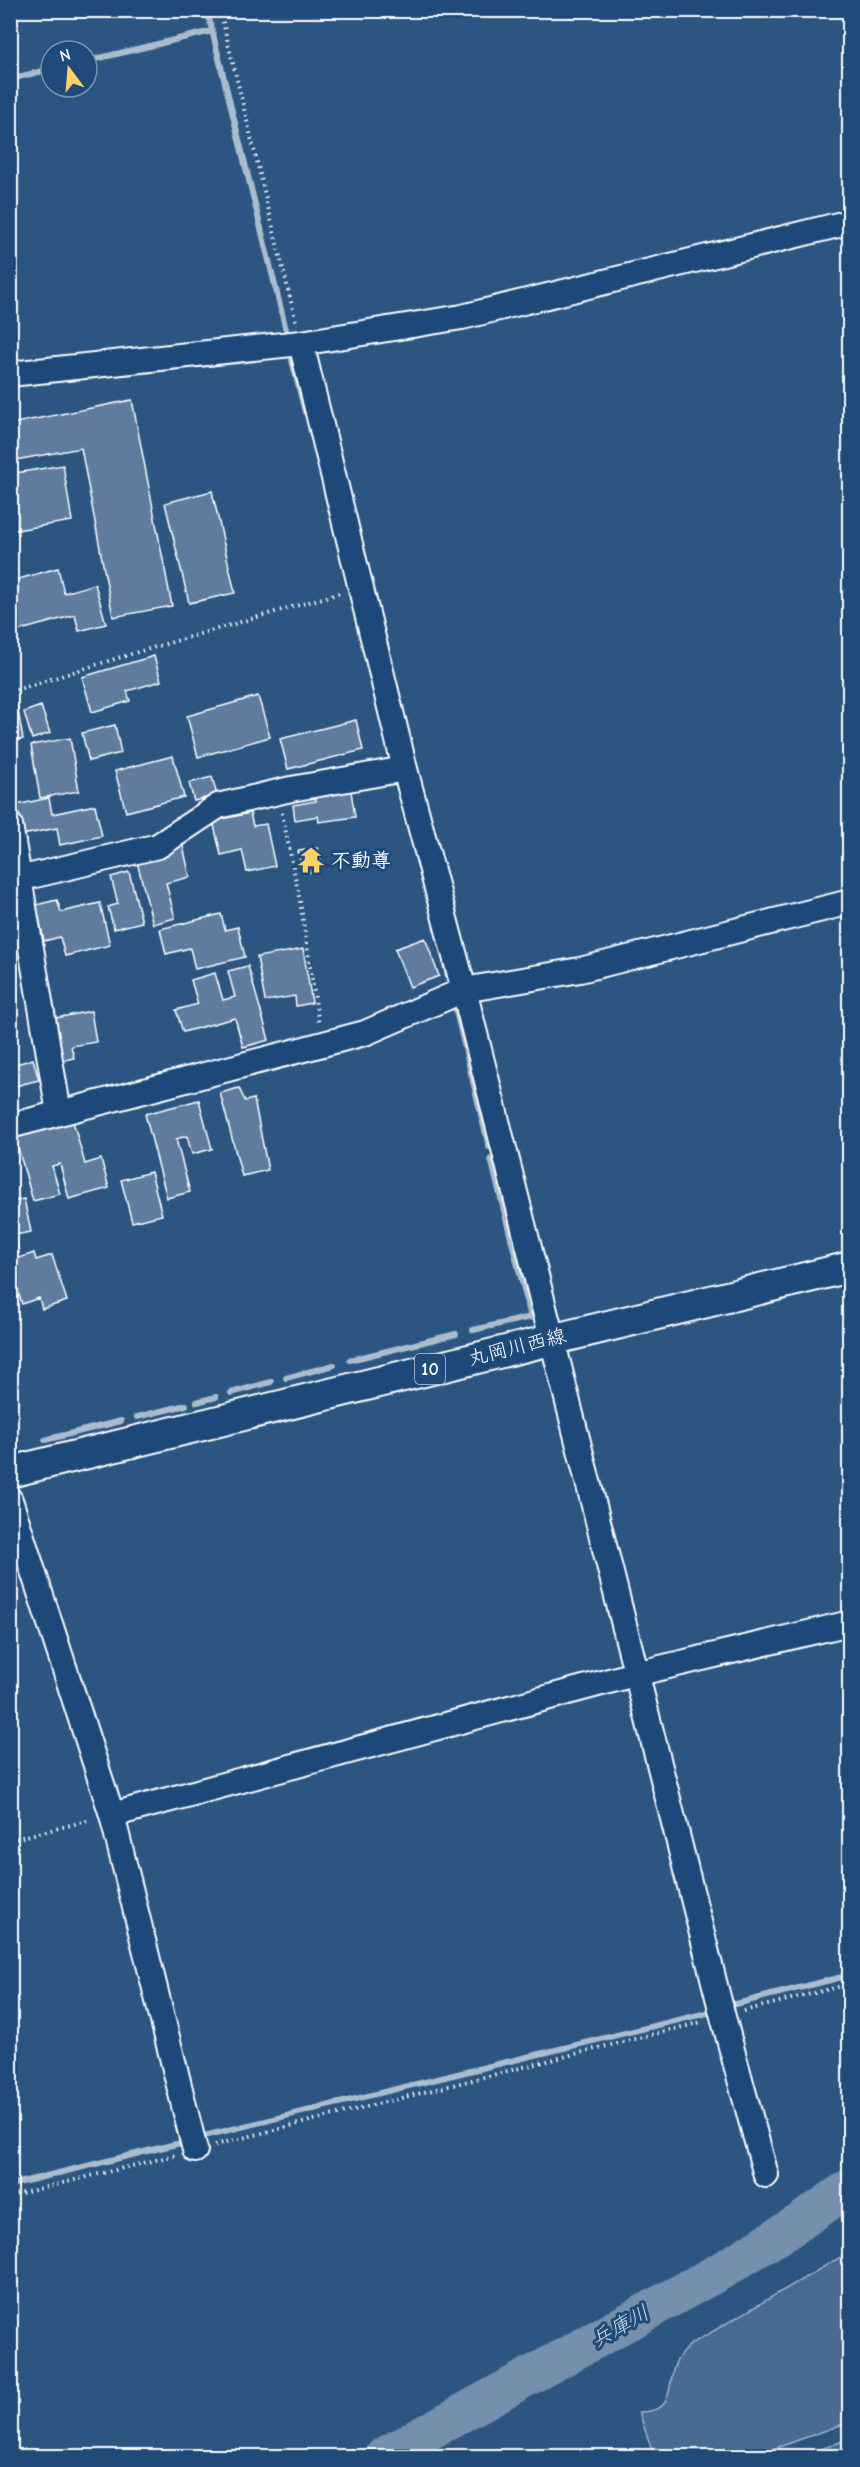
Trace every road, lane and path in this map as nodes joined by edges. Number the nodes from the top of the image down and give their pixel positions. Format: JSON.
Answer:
{"nodes":[{"id":1,"x":220,"y":10,"type":"edge"},
{"id":2,"x":849,"y":222,"type":"edge"},
{"id":3,"x":301,"y":343,"type":"junction"},
{"id":4,"x":10,"y":374,"type":"edge"},
{"id":5,"x":361,"y":587,"type":"junction"},
{"id":6,"x":10,"y":692,"type":"edge"},
{"id":7,"x":405,"y":769,"type":"junction"},
{"id":8,"x":278,"y":792,"type":"junction"},
{"id":9,"x":10,"y":825,"type":"edge"},
{"id":10,"x":16,"y":879,"type":"edge"},
{"id":11,"x":849,"y":902,"type":"edge"},
{"id":12,"x":464,"y":990,"type":"junction"},
{"id":13,"x":322,"y":1044,"type":"junction"},
{"id":14,"x":59,"y":1113,"type":"junction"},
{"id":15,"x":10,"y":1126,"type":"edge"},
{"id":16,"x":849,"y":1267,"type":"edge"},
{"id":17,"x":551,"y":1339,"type":"junction"},
{"id":18,"x":10,"y":1472,"type":"edge"},
{"id":19,"x":10,"y":1500,"type":"edge"},
{"id":20,"x":849,"y":1623,"type":"edge"},
{"id":21,"x":635,"y":1674,"type":"junction"},
{"id":22,"x":112,"y":1815,"type":"junction"},
{"id":23,"x":10,"y":1840,"type":"edge"},
{"id":24,"x":849,"y":1984,"type":"edge"},
{"id":25,"x":723,"y":2017,"type":"junction"},
{"id":26,"x":195,"y":2150,"type":"junction"},
{"id":27,"x":766,"y":2175,"type":"dead end"},
{"id":28,"x":10,"y":2196,"type":"edge"}],
"edges":[{"from":1,"to":3,"type":"path"},
{"from":2,"to":3,"type":"street"},
{"from":3,"to":4,"type":"street"},
{"from":3,"to":5,"type":"street"},
{"from":5,"to":6,"type":"path"},
{"from":5,"to":7,"type":"street"},
{"from":7,"to":8,"type":"street"},
{"from":7,"to":12,"type":"street"},
{"from":8,"to":10,"type":"street"},
{"from":8,"to":13,"type":"path"},
{"from":9,"to":10,"type":"street"},
{"from":10,"to":14,"type":"street"},
{"from":11,"to":12,"type":"street"},
{"from":12,"to":13,"type":"street"},
{"from":12,"to":17,"type":"street"},
{"from":13,"to":14,"type":"street"},
{"from":14,"to":15,"type":"street"},
{"from":16,"to":17,"type":"main road","name":"丸岡川西線","number":"10"},
{"from":17,"to":18,"type":"main road","name":"丸岡川西線","number":"10"},
{"from":17,"to":21,"type":"street"},
{"from":19,"to":22,"type":"street"},
{"from":20,"to":21,"type":"street"},
{"from":21,"to":22,"type":"street"},
{"from":21,"to":25,"type":"street"},
{"from":22,"to":23,"type":"path"},
{"from":22,"to":26,"type":"street"},
{"from":24,"to":25,"type":"path"},
{"from":25,"to":26,"type":"path"},
{"from":25,"to":27,"type":"street"},
{"from":26,"to":28,"type":"path"}]}
